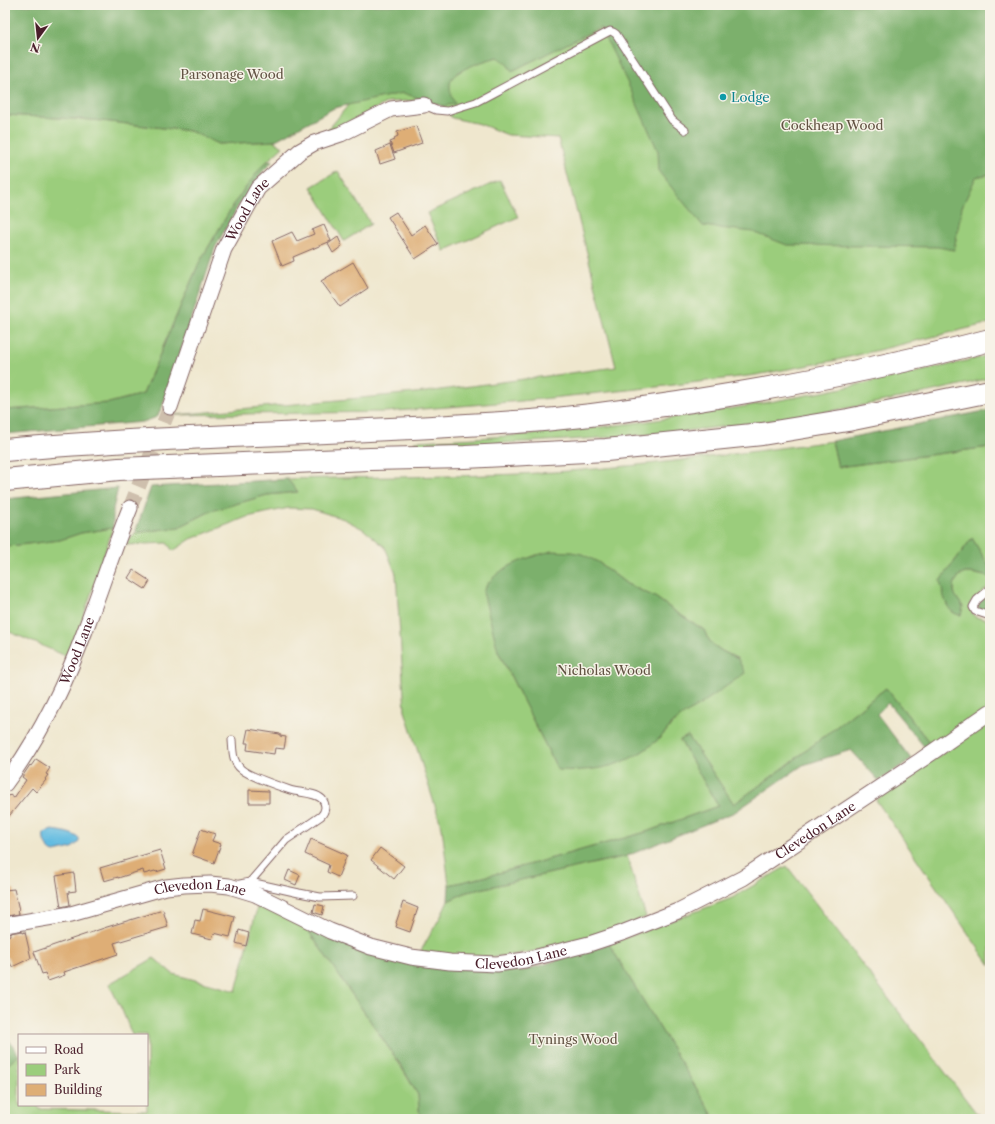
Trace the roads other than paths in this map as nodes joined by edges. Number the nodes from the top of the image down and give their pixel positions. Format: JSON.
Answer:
{"nodes":[{"id":1,"x":424,"y":105,"type":"joint"},
{"id":2,"x":684,"y":130,"type":"dead end"},
{"id":3,"x":990,"y":340,"type":"edge"},
{"id":4,"x":990,"y":391,"type":"edge"},
{"id":5,"x":170,"y":407,"type":"tunnel mouth"},
{"id":6,"x":5,"y":450,"type":"edge"},
{"id":7,"x":5,"y":480,"type":"edge"},
{"id":8,"x":130,"y":508,"type":"tunnel mouth"},
{"id":9,"x":990,"y":589,"type":"edge"},
{"id":10,"x":990,"y":616,"type":"edge"},
{"id":11,"x":990,"y":712,"type":"edge"},
{"id":12,"x":232,"y":740,"type":"dead end"},
{"id":13,"x":5,"y":784,"type":"edge"},
{"id":14,"x":250,"y":882,"type":"junction"},
{"id":15,"x":229,"y":886,"type":"junction"},
{"id":16,"x":353,"y":896,"type":"dead end"},
{"id":17,"x":5,"y":924,"type":"edge"}],
"edges":[{"from":1,"to":2,"type":"lane"},
{"from":1,"to":5,"type":"street","name":"Wood Lane"},
{"from":3,"to":6,"type":"highway"},
{"from":4,"to":7,"type":"highway"},
{"from":8,"to":13,"type":"street","name":"Wood Lane"},
{"from":9,"to":10,"type":"lane"},
{"from":11,"to":15,"type":"street","name":"Clevedon Lane"},
{"from":12,"to":14,"type":"lane"},
{"from":14,"to":15,"type":"lane"},
{"from":14,"to":16,"type":"lane"},
{"from":15,"to":17,"type":"street","name":"Clevedon Lane"}]}
